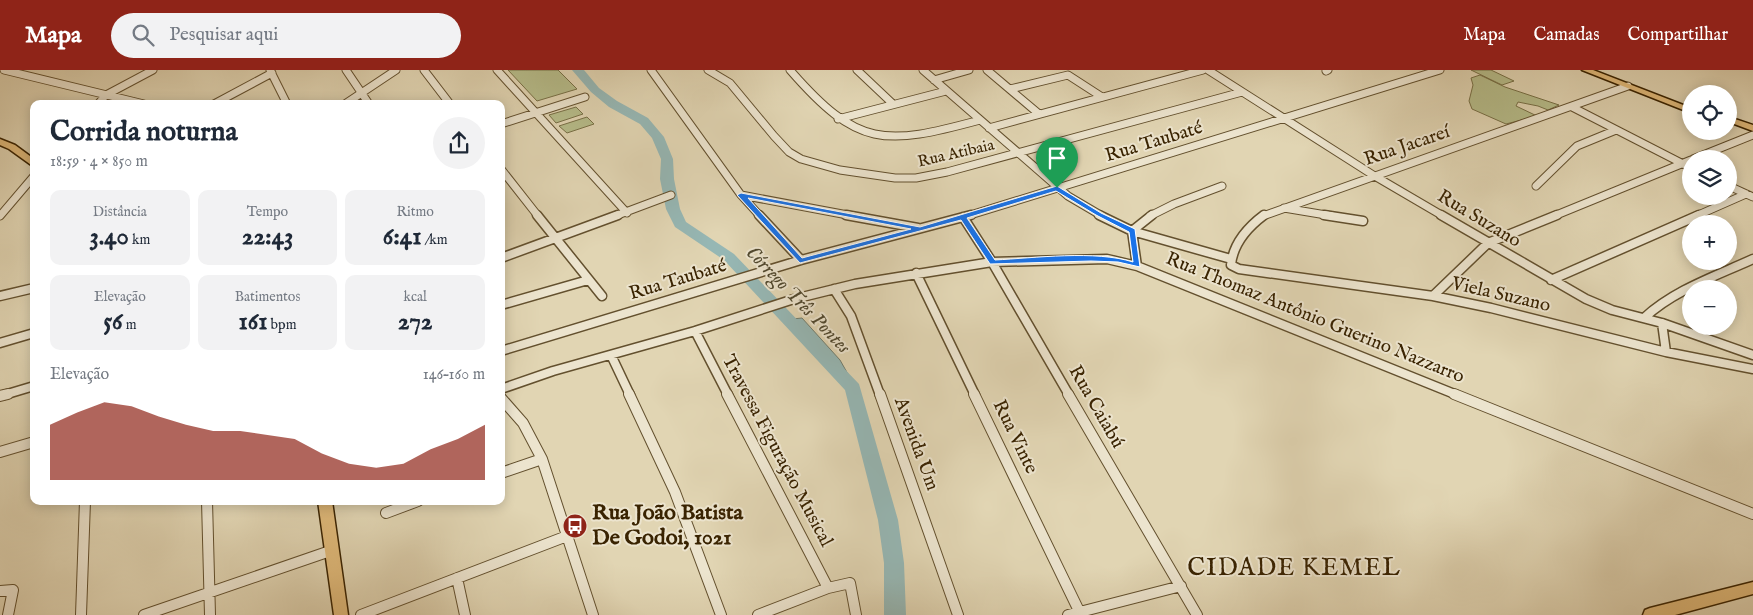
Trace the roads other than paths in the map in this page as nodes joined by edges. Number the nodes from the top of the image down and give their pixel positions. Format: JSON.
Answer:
{"nodes":[{"id":1,"x":153,"y":70,"type":"edge"},
{"id":2,"x":260,"y":70,"type":"edge"},
{"id":3,"x":346,"y":70,"type":"edge"},
{"id":4,"x":396,"y":70,"type":"edge"},
{"id":5,"x":424,"y":70,"type":"edge"},
{"id":6,"x":497,"y":70,"type":"edge"},
{"id":7,"x":651,"y":70,"type":"edge"},
{"id":8,"x":708,"y":70,"type":"edge"},
{"id":9,"x":790,"y":70,"type":"edge"},
{"id":10,"x":857,"y":70,"type":"edge"},
{"id":11,"x":923,"y":70,"type":"edge"},
{"id":12,"x":969,"y":70,"type":"edge"},
{"id":13,"x":987,"y":70,"type":"edge"},
{"id":14,"x":1204,"y":70,"type":"edge"},
{"id":15,"x":1208,"y":70,"type":"edge"},
{"id":16,"x":1440,"y":70,"type":"edge"},
{"id":17,"x":1586,"y":70,"type":"edge"},
{"id":18,"x":1601,"y":70,"type":"edge"},
{"id":19,"x":10,"y":71,"type":"edge"},
{"id":20,"x":271,"y":71,"type":"edge"},
{"id":21,"x":0,"y":76,"type":"edge"},
{"id":22,"x":934,"y":80,"type":"junction"},
{"id":23,"x":1628,"y":86,"type":"junction"},
{"id":24,"x":1010,"y":89,"type":"junction"},
{"id":25,"x":946,"y":91,"type":"junction"},
{"id":26,"x":1242,"y":92,"type":"junction"},
{"id":27,"x":362,"y":93,"type":"junction"},
{"id":28,"x":106,"y":95,"type":"junction"},
{"id":29,"x":585,"y":97,"type":"dead end"},
{"id":30,"x":1102,"y":97,"type":"junction"},
{"id":31,"x":102,"y":100,"type":"edge"},
{"id":32,"x":127,"y":100,"type":"edge"},
{"id":33,"x":221,"y":100,"type":"edge"},
{"id":34,"x":286,"y":100,"type":"edge"},
{"id":35,"x":352,"y":100,"type":"edge"},
{"id":36,"x":366,"y":100,"type":"edge"},
{"id":37,"x":447,"y":100,"type":"edge"},
{"id":38,"x":1682,"y":102,"type":"edge"},
{"id":39,"x":893,"y":104,"type":"junction"},
{"id":40,"x":1572,"y":107,"type":"junction"},
{"id":41,"x":1682,"y":107,"type":"edge"},
{"id":42,"x":536,"y":113,"type":"junction"},
{"id":43,"x":1039,"y":114,"type":"junction"},
{"id":44,"x":1284,"y":118,"type":"junction"},
{"id":45,"x":838,"y":119,"type":"junction"},
{"id":46,"x":980,"y":120,"type":"junction"},
{"id":47,"x":1737,"y":122,"type":"edge"},
{"id":48,"x":505,"y":123,"type":"edge"},
{"id":49,"x":1737,"y":127,"type":"edge"},
{"id":50,"x":989,"y":128,"type":"junction"},
{"id":51,"x":1753,"y":128,"type":"edge"},
{"id":52,"x":1616,"y":130,"type":"junction"},
{"id":53,"x":1753,"y":133,"type":"edge"},
{"id":54,"x":0,"y":142,"type":"edge"},
{"id":55,"x":1713,"y":150,"type":"edge"},
{"id":56,"x":1018,"y":153,"type":"junction"},
{"id":57,"x":30,"y":161,"type":"edge"},
{"id":58,"x":1682,"y":163,"type":"joint"},
{"id":59,"x":505,"y":174,"type":"edge"},
{"id":60,"x":1373,"y":175,"type":"junction"},
{"id":61,"x":30,"y":181,"type":"edge"},
{"id":62,"x":1222,"y":186,"type":"dead end"},
{"id":63,"x":1536,"y":186,"type":"dead end"},
{"id":64,"x":1057,"y":188,"type":"junction"},
{"id":65,"x":1737,"y":190,"type":"edge"},
{"id":66,"x":671,"y":195,"type":"dead end"},
{"id":67,"x":741,"y":195,"type":"junction"},
{"id":68,"x":1749,"y":196,"type":"edge"},
{"id":69,"x":1282,"y":208,"type":"junction"},
{"id":70,"x":627,"y":212,"type":"junction"},
{"id":71,"x":0,"y":216,"type":"edge"},
{"id":72,"x":963,"y":217,"type":"junction"},
{"id":73,"x":1363,"y":221,"type":"dead end"},
{"id":74,"x":921,"y":229,"type":"junction"},
{"id":75,"x":1132,"y":231,"type":"junction"},
{"id":76,"x":556,"y":239,"type":"junction"},
{"id":77,"x":1488,"y":243,"type":"junction"},
{"id":78,"x":505,"y":257,"type":"edge"},
{"id":79,"x":1231,"y":259,"type":"junction"},
{"id":80,"x":1753,"y":259,"type":"edge"},
{"id":81,"x":800,"y":260,"type":"junction"},
{"id":82,"x":992,"y":262,"type":"junction"},
{"id":83,"x":1137,"y":266,"type":"junction"},
{"id":84,"x":916,"y":274,"type":"junction"},
{"id":85,"x":588,"y":280,"type":"junction"},
{"id":86,"x":1551,"y":280,"type":"junction"},
{"id":87,"x":30,"y":289,"type":"edge"},
{"id":88,"x":834,"y":289,"type":"junction"},
{"id":89,"x":0,"y":296,"type":"edge"},
{"id":90,"x":602,"y":296,"type":"dead end"},
{"id":91,"x":1433,"y":296,"type":"junction"},
{"id":92,"x":505,"y":304,"type":"edge"},
{"id":93,"x":1644,"y":318,"type":"junction"},
{"id":94,"x":1662,"y":323,"type":"junction"},
{"id":95,"x":695,"y":331,"type":"junction"},
{"id":96,"x":30,"y":334,"type":"edge"},
{"id":97,"x":0,"y":343,"type":"edge"},
{"id":98,"x":505,"y":350,"type":"edge"},
{"id":99,"x":1751,"y":351,"type":"edge"},
{"id":100,"x":1666,"y":352,"type":"junction"},
{"id":101,"x":611,"y":355,"type":"junction"},
{"id":102,"x":1753,"y":369,"type":"edge"},
{"id":103,"x":30,"y":387,"type":"edge"},
{"id":104,"x":505,"y":388,"type":"edge"},
{"id":105,"x":0,"y":396,"type":"edge"},
{"id":106,"x":505,"y":403,"type":"edge"},
{"id":107,"x":30,"y":443,"type":"edge"},
{"id":108,"x":0,"y":452,"type":"edge"},
{"id":109,"x":542,"y":459,"type":"junction"},
{"id":110,"x":505,"y":472,"type":"edge"},
{"id":111,"x":85,"y":505,"type":"edge"},
{"id":112,"x":207,"y":505,"type":"edge"},
{"id":113,"x":326,"y":505,"type":"edge"},
{"id":114,"x":407,"y":505,"type":"edge"},
{"id":115,"x":386,"y":513,"type":"dead end"},
{"id":116,"x":1753,"y":514,"type":"edge"},
{"id":117,"x":567,"y":536,"type":"junction"},
{"id":118,"x":333,"y":550,"type":"junction"},
{"id":119,"x":457,"y":578,"type":"junction"},
{"id":120,"x":1181,"y":586,"type":"junction"},
{"id":121,"x":828,"y":588,"type":"junction"},
{"id":122,"x":1753,"y":588,"type":"edge"},
{"id":123,"x":13,"y":590,"type":"joint"},
{"id":124,"x":0,"y":591,"type":"edge"},
{"id":125,"x":209,"y":594,"type":"junction"},
{"id":126,"x":1080,"y":613,"type":"edge"},
{"id":127,"x":8,"y":615,"type":"edge"},
{"id":128,"x":80,"y":615,"type":"edge"},
{"id":129,"x":144,"y":615,"type":"edge"},
{"id":130,"x":210,"y":615,"type":"edge"},
{"id":131,"x":341,"y":615,"type":"edge"},
{"id":132,"x":361,"y":615,"type":"edge"},
{"id":133,"x":465,"y":615,"type":"edge"},
{"id":134,"x":593,"y":615,"type":"edge"},
{"id":135,"x":722,"y":615,"type":"edge"},
{"id":136,"x":758,"y":615,"type":"edge"},
{"id":137,"x":856,"y":615,"type":"edge"},
{"id":138,"x":958,"y":615,"type":"edge"},
{"id":139,"x":1068,"y":615,"type":"edge"},
{"id":140,"x":1197,"y":615,"type":"edge"},
{"id":141,"x":1650,"y":615,"type":"edge"}],
"edges":[{"from":1,"to":28,"type":"street"},
{"from":2,"to":20,"type":"street"},
{"from":3,"to":27,"type":"street"},
{"from":4,"to":27,"type":"street"},
{"from":5,"to":37,"type":"street"},
{"from":6,"to":42,"type":"street"},
{"from":7,"to":67,"type":"street"},
{"from":8,"to":56,"type":"street","name":"Rua Atibaia"},
{"from":9,"to":45,"type":"street"},
{"from":10,"to":39,"type":"street"},
{"from":11,"to":22,"type":"street"},
{"from":12,"to":22,"type":"street"},
{"from":13,"to":24,"type":"street"},
{"from":14,"to":30,"type":"street"},
{"from":15,"to":26,"type":"street","name":"Rua Suzano"},
{"from":16,"to":44,"type":"street","name":"Rua Taubaté"},
{"from":17,"to":23,"type":"main road"},
{"from":18,"to":38,"type":"main road"},
{"from":19,"to":21,"type":"street"},
{"from":19,"to":28,"type":"street"},
{"from":20,"to":33,"type":"street"},
{"from":20,"to":34,"type":"street"},
{"from":22,"to":25,"type":"street"},
{"from":23,"to":40,"type":"street","name":"Rua Jacareí"},
{"from":23,"to":41,"type":"main road"},
{"from":24,"to":30,"type":"street"},
{"from":24,"to":43,"type":"street"},
{"from":25,"to":39,"type":"street"},
{"from":25,"to":46,"type":"street"},
{"from":26,"to":44,"type":"street","name":"Rua Suzano"},
{"from":26,"to":56,"type":"street","name":"Rua Atibaia"},
{"from":27,"to":35,"type":"street"},
{"from":27,"to":36,"type":"street"},
{"from":28,"to":31,"type":"street"},
{"from":28,"to":32,"type":"street"},
{"from":29,"to":42,"type":"street"},
{"from":30,"to":43,"type":"street"},
{"from":39,"to":45,"type":"street"},
{"from":40,"to":52,"type":"street"},
{"from":40,"to":60,"type":"street","name":"Rua Jacareí"},
{"from":42,"to":48,"type":"street"},
{"from":42,"to":70,"type":"street"},
{"from":43,"to":50,"type":"street"},
{"from":44,"to":60,"type":"street","name":"Rua Suzano"},
{"from":44,"to":64,"type":"street","name":"Rua Taubaté"},
{"from":45,"to":46,"type":"street"},
{"from":46,"to":50,"type":"street"},
{"from":47,"to":51,"type":"main road"},
{"from":49,"to":53,"type":"main road"},
{"from":50,"to":56,"type":"street"},
{"from":52,"to":58,"type":"street"},
{"from":52,"to":63,"type":"street"},
{"from":53,"to":55,"type":"street"},
{"from":54,"to":57,"type":"main road"},
{"from":56,"to":64,"type":"street"},
{"from":58,"to":77,"type":"street"},
{"from":59,"to":76,"type":"street"},
{"from":60,"to":69,"type":"street","name":"Rua Jacareí"},
{"from":60,"to":77,"type":"street","name":"Rua Suzano"},
{"from":61,"to":71,"type":"street"},
{"from":62,"to":75,"type":"street"},
{"from":64,"to":72,"type":"street","name":"Rua Taubaté"},
{"from":64,"to":75,"type":"street"},
{"from":65,"to":68,"type":"street"},
{"from":66,"to":70,"type":"street"},
{"from":67,"to":74,"type":"street"},
{"from":67,"to":81,"type":"street"},
{"from":68,"to":86,"type":"street"},
{"from":69,"to":73,"type":"street"},
{"from":69,"to":79,"type":"street","name":"Rua Jacareí"},
{"from":70,"to":76,"type":"street"},
{"from":72,"to":74,"type":"street","name":"Rua Taubaté"},
{"from":72,"to":82,"type":"street","name":"Rua Caiabú"},
{"from":74,"to":81,"type":"street","name":"Rua Taubaté"},
{"from":75,"to":79,"type":"street"},
{"from":75,"to":83,"type":"street"},
{"from":76,"to":78,"type":"street"},
{"from":76,"to":85,"type":"street"},
{"from":77,"to":86,"type":"street","name":"Rua Suzano"},
{"from":77,"to":91,"type":"street"},
{"from":79,"to":91,"type":"street","name":"Viela Suzano"},
{"from":80,"to":93,"type":"street"},
{"from":81,"to":98,"type":"street","name":"Rua Taubaté"},
{"from":82,"to":83,"type":"street","name":"Rua Thomaz Antônio Guerino Nazzarro"},
{"from":82,"to":84,"type":"street","name":"Rua Thomaz Antônio Guerino Nazzarro"},
{"from":82,"to":120,"type":"street","name":"Rua Caiabú"},
{"from":83,"to":116,"type":"street","name":"Rua Thomaz Antônio Guerino Nazzarro"},
{"from":84,"to":88,"type":"street","name":"Rua Thomaz Antônio Guerino Nazzarro"},
{"from":84,"to":126,"type":"street","name":"Rua Vinte"},
{"from":85,"to":90,"type":"street"},
{"from":85,"to":92,"type":"street"},
{"from":86,"to":93,"type":"street","name":"Rua Suzano"},
{"from":87,"to":89,"type":"street"},
{"from":88,"to":95,"type":"street","name":"Rua Thomaz Antônio Guerino Nazzarro"},
{"from":88,"to":138,"type":"street","name":"Avenida Um"},
{"from":91,"to":100,"type":"street","name":"Viela Suzano"},
{"from":93,"to":94,"type":"street","name":"Rua Suzano"},
{"from":94,"to":99,"type":"street","name":"Rua Suzano"},
{"from":94,"to":100,"type":"street"},
{"from":95,"to":101,"type":"street","name":"Rua Thomaz Antônio Guerino Nazzarro"},
{"from":95,"to":121,"type":"street","name":"Travessa Figuração Musical"},
{"from":96,"to":97,"type":"street"},
{"from":100,"to":102,"type":"street","name":"Viela Suzano"},
{"from":101,"to":104,"type":"street","name":"Rua Thomaz Antônio Guerino Nazzarro"},
{"from":101,"to":135,"type":"street"},
{"from":103,"to":105,"type":"street"},
{"from":106,"to":109,"type":"street"},
{"from":107,"to":108,"type":"street"},
{"from":109,"to":110,"type":"street"},
{"from":109,"to":117,"type":"street"},
{"from":111,"to":128,"type":"street"},
{"from":112,"to":125,"type":"street"},
{"from":113,"to":118,"type":"main road"},
{"from":114,"to":115,"type":"street"},
{"from":117,"to":119,"type":"street"},
{"from":117,"to":134,"type":"street"},
{"from":118,"to":125,"type":"street"},
{"from":118,"to":131,"type":"main road"},
{"from":119,"to":132,"type":"street"},
{"from":119,"to":133,"type":"street"},
{"from":120,"to":126,"type":"street"},
{"from":120,"to":140,"type":"street","name":"Rua Caiabú"},
{"from":121,"to":136,"type":"street"},
{"from":121,"to":137,"type":"street"},
{"from":122,"to":141,"type":"main road"},
{"from":123,"to":124,"type":"street"},
{"from":123,"to":127,"type":"street"},
{"from":125,"to":129,"type":"street"},
{"from":125,"to":130,"type":"street"},
{"from":126,"to":139,"type":"street"}]}
